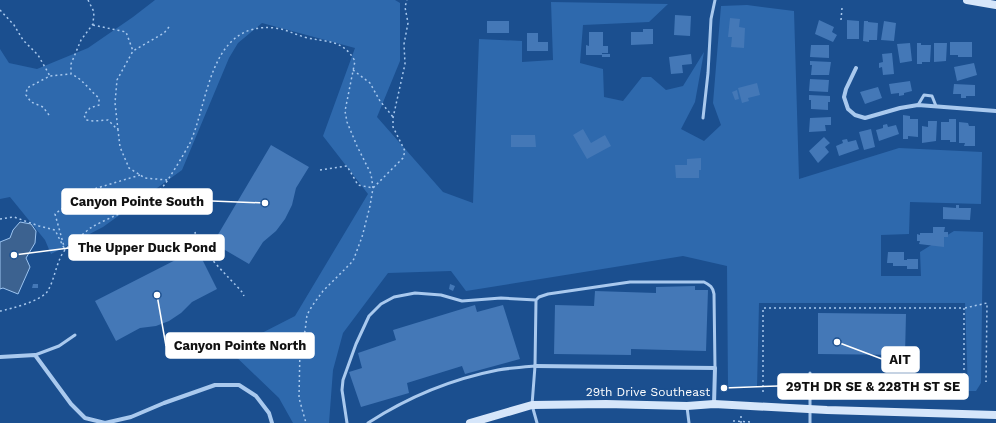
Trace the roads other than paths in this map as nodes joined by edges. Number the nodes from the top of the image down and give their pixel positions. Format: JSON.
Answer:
{"nodes":[{"id":1,"x":715,"y":0,"type":"edge"},
{"id":2,"x":967,"y":0,"type":"edge"},
{"id":3,"x":996,"y":5,"type":"edge"},
{"id":4,"x":856,"y":68,"type":"dead end"},
{"id":5,"x":918,"y":105,"type":"junction"},
{"id":6,"x":936,"y":106,"type":"junction"},
{"id":7,"x":996,"y":111,"type":"edge"},
{"id":8,"x":703,"y":118,"type":"dead end"},
{"id":9,"x":536,"y":300,"type":"junction"},
{"id":10,"x":75,"y":335,"type":"dead end"},
{"id":11,"x":35,"y":355,"type":"junction"},
{"id":12,"x":0,"y":357,"type":"edge"},
{"id":13,"x":535,"y":366,"type":"junction"},
{"id":14,"x":715,"y":368,"type":"junction"},
{"id":15,"x":810,"y":373,"type":"dead end"},
{"id":16,"x":714,"y":404,"type":"junction"},
{"id":17,"x":532,"y":405,"type":"junction"},
{"id":18,"x":687,"y":406,"type":"junction"},
{"id":19,"x":810,"y":410,"type":"junction"},
{"id":20,"x":996,"y":415,"type":"edge"},
{"id":21,"x":272,"y":423,"type":"edge"},
{"id":22,"x":347,"y":423,"type":"edge"},
{"id":23,"x":368,"y":423,"type":"edge"},
{"id":24,"x":470,"y":423,"type":"edge"},
{"id":25,"x":537,"y":423,"type":"edge"},
{"id":26,"x":689,"y":423,"type":"edge"},
{"id":27,"x":810,"y":423,"type":"edge"}],
"edges":[{"from":1,"to":8,"type":"lane"},
{"from":2,"to":3,"type":"street"},
{"from":4,"to":5,"type":"street"},
{"from":5,"to":6,"type":"street"},
{"from":5,"to":6,"type":"lane"},
{"from":6,"to":7,"type":"street"},
{"from":9,"to":13,"type":"lane"},
{"from":9,"to":14,"type":"lane"},
{"from":9,"to":22,"type":"lane"},
{"from":10,"to":11,"type":"lane"},
{"from":11,"to":12,"type":"street"},
{"from":11,"to":21,"type":"street"},
{"from":13,"to":14,"type":"street"},
{"from":13,"to":17,"type":"lane"},
{"from":13,"to":23,"type":"lane"},
{"from":14,"to":16,"type":"street"},
{"from":15,"to":19,"type":"lane"},
{"from":16,"to":18,"type":"street","name":"29th Drive Southeast"},
{"from":16,"to":19,"type":"street","name":"29th Drive Southeast"},
{"from":17,"to":18,"type":"street","name":"29th Drive Southeast"},
{"from":17,"to":24,"type":"street","name":"29th Drive Southeast"},
{"from":17,"to":25,"type":"lane"},
{"from":18,"to":26,"type":"lane"},
{"from":19,"to":20,"type":"street","name":"29th Drive Southeast"},
{"from":19,"to":27,"type":"lane"}]}
